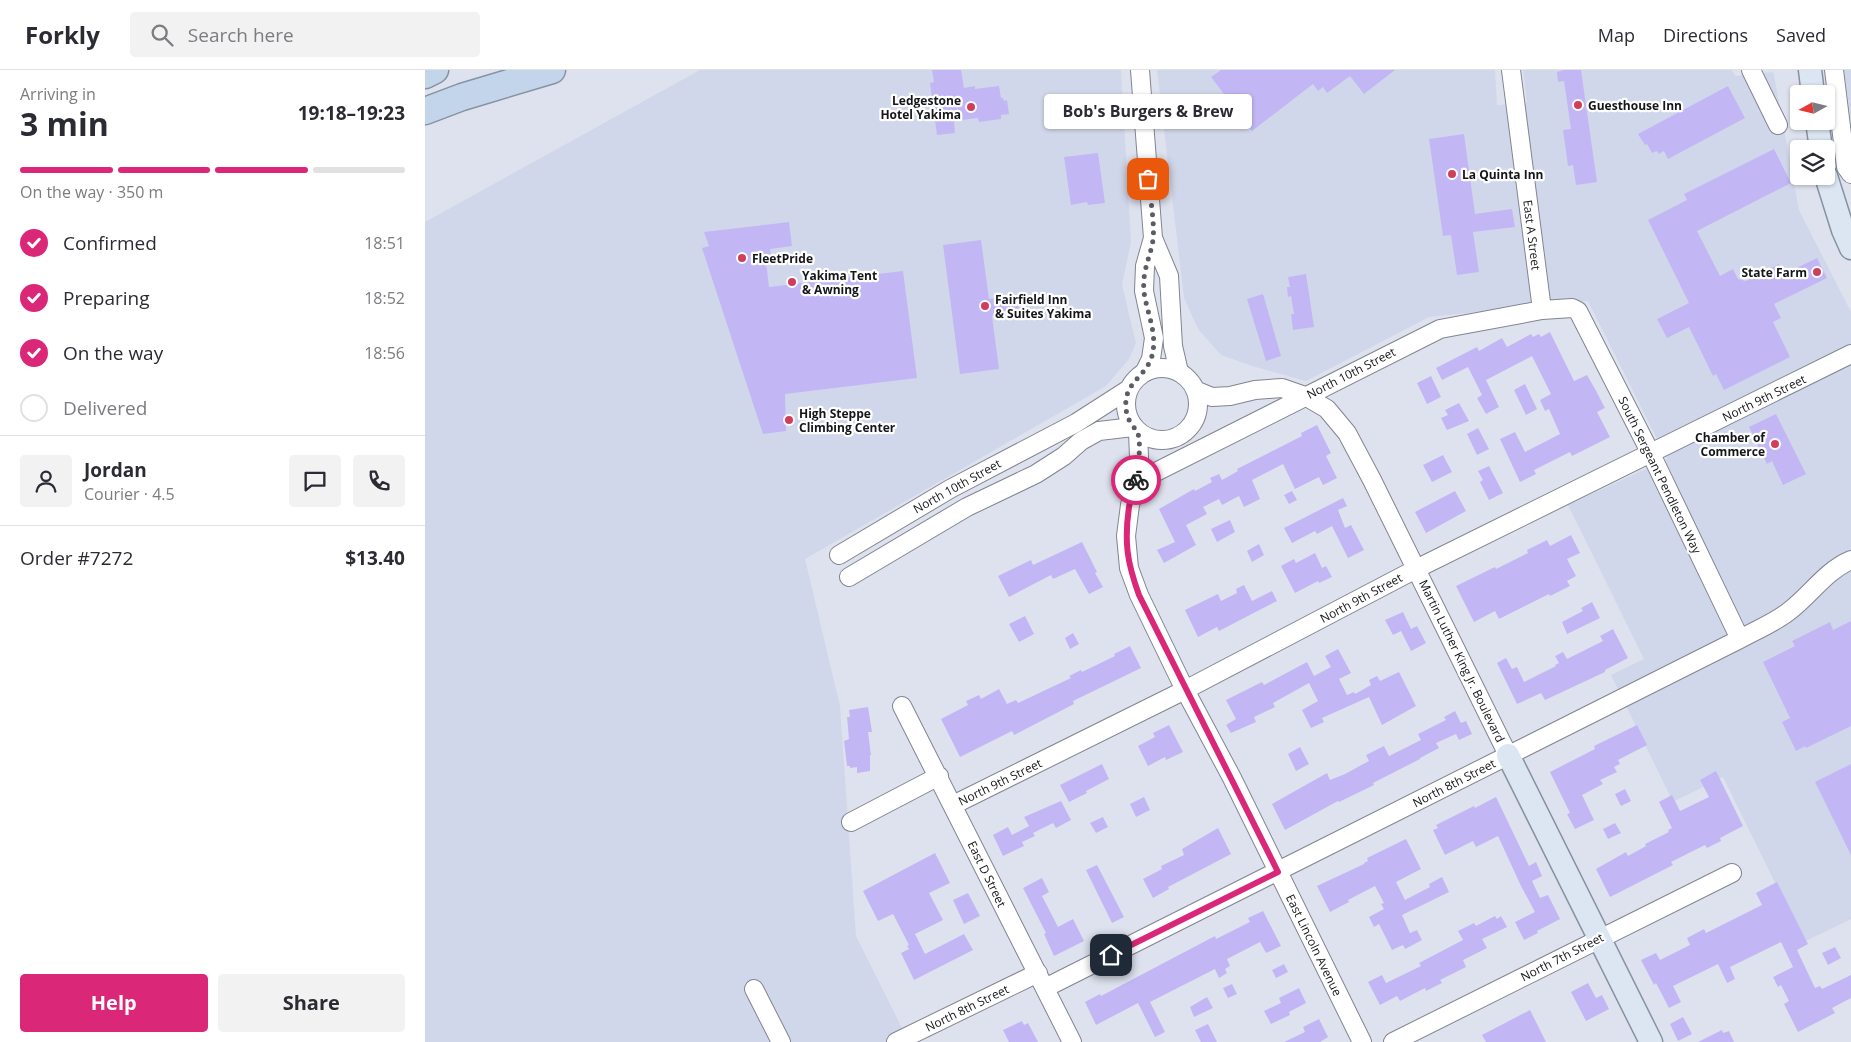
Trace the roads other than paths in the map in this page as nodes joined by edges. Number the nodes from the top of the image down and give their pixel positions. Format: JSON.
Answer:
{"nodes":[{"id":1,"x":435,"y":70,"type":"edge"},
{"id":2,"x":552,"y":70,"type":"edge"},
{"id":3,"x":1140,"y":70,"type":"edge"},
{"id":4,"x":1511,"y":70,"type":"edge"},
{"id":5,"x":1751,"y":70,"type":"edge"},
{"id":6,"x":1810,"y":70,"type":"edge"},
{"id":7,"x":1833,"y":70,"type":"edge"},
{"id":8,"x":425,"y":75,"type":"edge"},
{"id":9,"x":1812,"y":85,"type":"edge"},
{"id":10,"x":425,"y":111,"type":"edge"},
{"id":11,"x":1778,"y":125,"type":"dead end"},
{"id":12,"x":1851,"y":174,"type":"edge"},
{"id":13,"x":1829,"y":185,"type":"edge"},
{"id":14,"x":1153,"y":238,"type":"junction"},
{"id":15,"x":1851,"y":248,"type":"edge"},
{"id":16,"x":1542,"y":310,"type":"junction"},
{"id":17,"x":1578,"y":312,"type":"joint"},
{"id":18,"x":1851,"y":354,"type":"edge"},
{"id":19,"x":1179,"y":372,"type":"junction"},
{"id":20,"x":1144,"y":373,"type":"junction"},
{"id":21,"x":1129,"y":389,"type":"junction"},
{"id":22,"x":1195,"y":390,"type":"junction"},
{"id":23,"x":1305,"y":396,"type":"junction"},
{"id":24,"x":1135,"y":429,"type":"junction"},
{"id":25,"x":1651,"y":454,"type":"junction"},
{"id":26,"x":1136,"y":482,"type":"junction"},
{"id":27,"x":839,"y":555,"type":"dead end"},
{"id":28,"x":1851,"y":560,"type":"edge"},
{"id":29,"x":1416,"y":569,"type":"junction"},
{"id":30,"x":849,"y":577,"type":"dead end"},
{"id":31,"x":1740,"y":639,"type":"junction"},
{"id":32,"x":1185,"y":690,"type":"junction"},
{"id":33,"x":902,"y":706,"type":"dead end"},
{"id":34,"x":1508,"y":755,"type":"junction"},
{"id":35,"x":939,"y":776,"type":"junction"},
{"id":36,"x":953,"y":805,"type":"junction"},
{"id":37,"x":851,"y":822,"type":"dead end"},
{"id":38,"x":1278,"y":872,"type":"junction"},
{"id":39,"x":1732,"y":873,"type":"dead end"},
{"id":40,"x":1600,"y":938,"type":"junction"},
{"id":41,"x":1041,"y":980,"type":"junction"},
{"id":42,"x":754,"y":989,"type":"dead end"},
{"id":43,"x":781,"y":1042,"type":"edge"},
{"id":44,"x":896,"y":1042,"type":"edge"},
{"id":45,"x":1072,"y":1042,"type":"edge"},
{"id":46,"x":1362,"y":1042,"type":"edge"},
{"id":47,"x":1393,"y":1042,"type":"edge"},
{"id":48,"x":1651,"y":1042,"type":"edge"}],
"edges":[{"from":1,"to":8,"type":"highway"},
{"from":2,"to":10,"type":"highway"},
{"from":3,"to":14,"type":"street"},
{"from":4,"to":16,"type":"street","name":"East A Street"},
{"from":5,"to":11,"type":"street"},
{"from":6,"to":9,"type":"main road"},
{"from":7,"to":12,"type":"street"},
{"from":13,"to":15,"type":"main road"},
{"from":14,"to":19,"type":"street"},
{"from":14,"to":20,"type":"street"},
{"from":16,"to":17,"type":"street","name":"North 10th Street"},
{"from":16,"to":23,"type":"street","name":"North 10th Street"},
{"from":17,"to":25,"type":"street","name":"South Sergeant Pendleton Way"},
{"from":18,"to":25,"type":"street","name":"North 9th Street"},
{"from":19,"to":20,"type":"street"},
{"from":19,"to":22,"type":"street"},
{"from":20,"to":21,"type":"street"},
{"from":21,"to":24,"type":"street"},
{"from":21,"to":27,"type":"street","name":"North 10th Street"},
{"from":22,"to":23,"type":"street","name":"Martin Luther King Jr. Boulevard"},
{"from":22,"to":24,"type":"street"},
{"from":23,"to":26,"type":"street","name":"North 10th Street"},
{"from":23,"to":29,"type":"street","name":"Martin Luther King Jr. Boulevard"},
{"from":24,"to":26,"type":"street","name":"East Lincoln Avenue"},
{"from":24,"to":30,"type":"street","name":"North 10th Street"},
{"from":25,"to":29,"type":"street","name":"North 9th Street"},
{"from":25,"to":31,"type":"street","name":"South Sergeant Pendleton Way"},
{"from":26,"to":32,"type":"street","name":"East Lincoln Avenue"},
{"from":28,"to":31,"type":"street","name":"North 8th Street"},
{"from":29,"to":32,"type":"street","name":"North 9th Street"},
{"from":29,"to":34,"type":"street","name":"Martin Luther King Jr. Boulevard"},
{"from":31,"to":34,"type":"street","name":"North 8th Street"},
{"from":32,"to":36,"type":"street","name":"North 9th Street"},
{"from":32,"to":38,"type":"street","name":"East Lincoln Avenue"},
{"from":33,"to":35,"type":"street","name":"East D Street"},
{"from":34,"to":38,"type":"street","name":"North 8th Street"},
{"from":34,"to":40,"type":"main road","name":"Martin Luther King Jr. Boulevard"},
{"from":35,"to":36,"type":"street","name":"East D Street"},
{"from":35,"to":37,"type":"street"},
{"from":36,"to":41,"type":"street","name":"East D Street"},
{"from":38,"to":41,"type":"street","name":"North 8th Street"},
{"from":38,"to":46,"type":"street","name":"East Lincoln Avenue"},
{"from":39,"to":40,"type":"street","name":"North 7th Street"},
{"from":40,"to":47,"type":"street","name":"North 7th Street"},
{"from":40,"to":48,"type":"main road","name":"Martin Luther King Jr. Boulevard"},
{"from":41,"to":44,"type":"street","name":"North 8th Street"},
{"from":41,"to":45,"type":"street","name":"East D Street"},
{"from":42,"to":43,"type":"street"}]}
